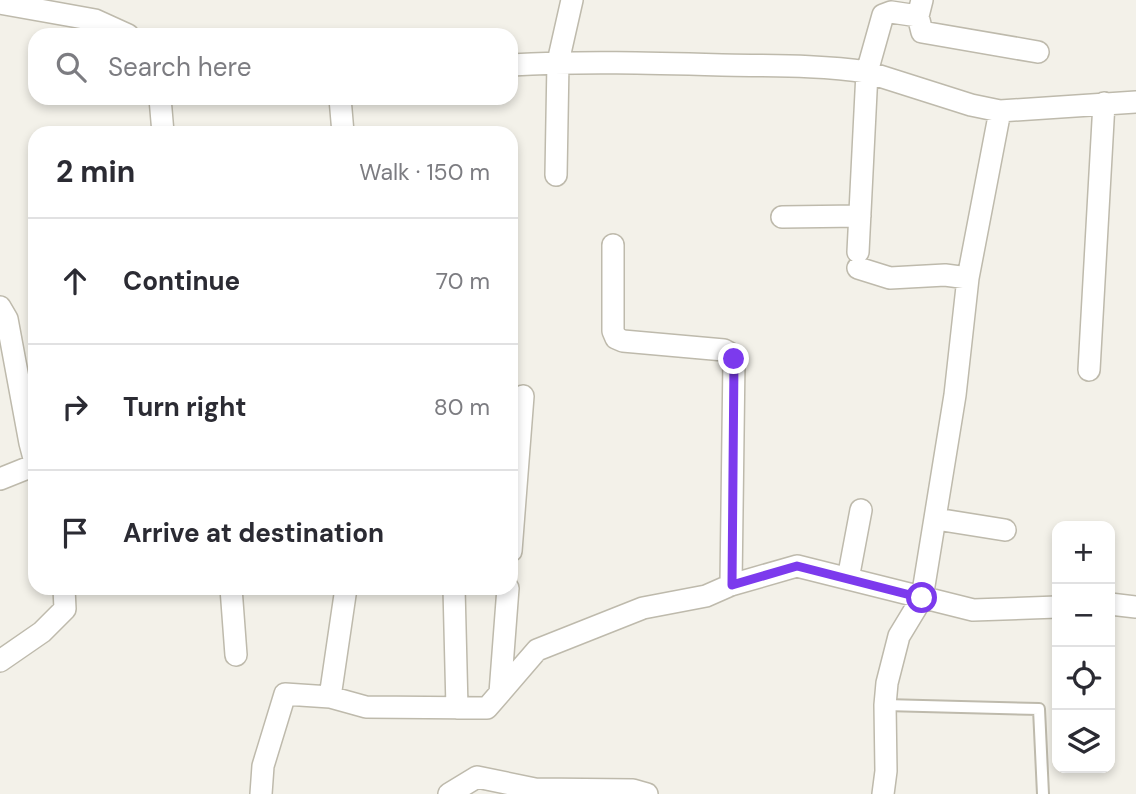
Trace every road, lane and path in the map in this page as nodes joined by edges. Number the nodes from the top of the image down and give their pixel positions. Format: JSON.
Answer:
{"nodes":[{"id":1,"x":572,"y":0,"type":"edge"},
{"id":2,"x":0,"y":3,"type":"edge"},
{"id":3,"x":887,"y":7,"type":"edge"},
{"id":4,"x":920,"y":8,"type":"edge"},
{"id":5,"x":113,"y":28,"type":"edge"},
{"id":6,"x":1038,"y":52,"type":"dead end"},
{"id":7,"x":558,"y":62,"type":"junction"},
{"id":8,"x":518,"y":65,"type":"edge"},
{"id":9,"x":867,"y":72,"type":"junction"},
{"id":10,"x":1136,"y":102,"type":"edge"},
{"id":11,"x":1104,"y":103,"type":"junction"},
{"id":12,"x":161,"y":105,"type":"edge"},
{"id":13,"x":340,"y":105,"type":"edge"},
{"id":14,"x":1000,"y":111,"type":"junction"},
{"id":15,"x":162,"y":126,"type":"edge"},
{"id":16,"x":342,"y":126,"type":"edge"},
{"id":17,"x":556,"y":175,"type":"dead end"},
{"id":18,"x":860,"y":216,"type":"junction"},
{"id":19,"x":782,"y":217,"type":"dead end"},
{"id":20,"x":614,"y":245,"type":"dead end"},
{"id":21,"x":968,"y":278,"type":"junction"},
{"id":22,"x":0,"y":307,"type":"edge"},
{"id":23,"x":1089,"y":370,"type":"dead end"},
{"id":24,"x":523,"y":396,"type":"dead end"},
{"id":25,"x":28,"y":432,"type":"edge"},
{"id":26,"x":518,"y":461,"type":"edge"},
{"id":27,"x":28,"y":466,"type":"edge"},
{"id":28,"x":0,"y":479,"type":"edge"},
{"id":29,"x":861,"y":510,"type":"dead end"},
{"id":30,"x":936,"y":519,"type":"junction"},
{"id":31,"x":1005,"y":530,"type":"dead end"},
{"id":32,"x":848,"y":579,"type":"junction"},
{"id":33,"x":732,"y":585,"type":"junction"},
{"id":34,"x":64,"y":595,"type":"edge"},
{"id":35,"x":231,"y":595,"type":"edge"},
{"id":36,"x":345,"y":595,"type":"edge"},
{"id":37,"x":454,"y":595,"type":"edge"},
{"id":38,"x":507,"y":595,"type":"edge"},
{"id":39,"x":922,"y":598,"type":"junction"},
{"id":40,"x":1115,"y":605,"type":"edge"},
{"id":41,"x":1052,"y":607,"type":"edge"},
{"id":42,"x":1136,"y":607,"type":"edge"},
{"id":43,"x":236,"y":654,"type":"dead end"},
{"id":44,"x":0,"y":661,"type":"edge"},
{"id":45,"x":500,"y":693,"type":"junction"},
{"id":46,"x":330,"y":697,"type":"junction"},
{"id":47,"x":884,"y":705,"type":"junction"},
{"id":48,"x":457,"y":708,"type":"junction"},
{"id":49,"x":261,"y":794,"type":"edge"},
{"id":50,"x":449,"y":794,"type":"edge"},
{"id":51,"x":647,"y":794,"type":"edge"},
{"id":52,"x":883,"y":794,"type":"edge"},
{"id":53,"x":1043,"y":794,"type":"edge"}],
"edges":[{"from":1,"to":7,"type":"street"},
{"from":2,"to":5,"type":"street"},
{"from":3,"to":4,"type":"street"},
{"from":3,"to":9,"type":"street"},
{"from":4,"to":6,"type":"street"},
{"from":7,"to":8,"type":"street"},
{"from":7,"to":9,"type":"street"},
{"from":7,"to":17,"type":"street"},
{"from":9,"to":14,"type":"street"},
{"from":9,"to":18,"type":"street"},
{"from":10,"to":11,"type":"street"},
{"from":11,"to":14,"type":"street"},
{"from":11,"to":23,"type":"street"},
{"from":12,"to":15,"type":"street"},
{"from":13,"to":16,"type":"street"},
{"from":14,"to":21,"type":"street"},
{"from":18,"to":19,"type":"street"},
{"from":18,"to":21,"type":"street"},
{"from":20,"to":33,"type":"street"},
{"from":21,"to":30,"type":"street"},
{"from":22,"to":25,"type":"street"},
{"from":24,"to":26,"type":"street"},
{"from":27,"to":28,"type":"street"},
{"from":29,"to":32,"type":"street"},
{"from":30,"to":31,"type":"street"},
{"from":30,"to":39,"type":"street"},
{"from":32,"to":33,"type":"street"},
{"from":32,"to":39,"type":"street"},
{"from":33,"to":45,"type":"street"},
{"from":34,"to":44,"type":"street"},
{"from":35,"to":43,"type":"street"},
{"from":36,"to":46,"type":"street"},
{"from":37,"to":48,"type":"street"},
{"from":38,"to":45,"type":"street"},
{"from":39,"to":41,"type":"street"},
{"from":39,"to":47,"type":"street"},
{"from":40,"to":42,"type":"street"},
{"from":45,"to":48,"type":"street"},
{"from":46,"to":48,"type":"street"},
{"from":46,"to":49,"type":"street"},
{"from":47,"to":52,"type":"street"},
{"from":47,"to":53,"type":"lane"},
{"from":50,"to":51,"type":"street"}]}
